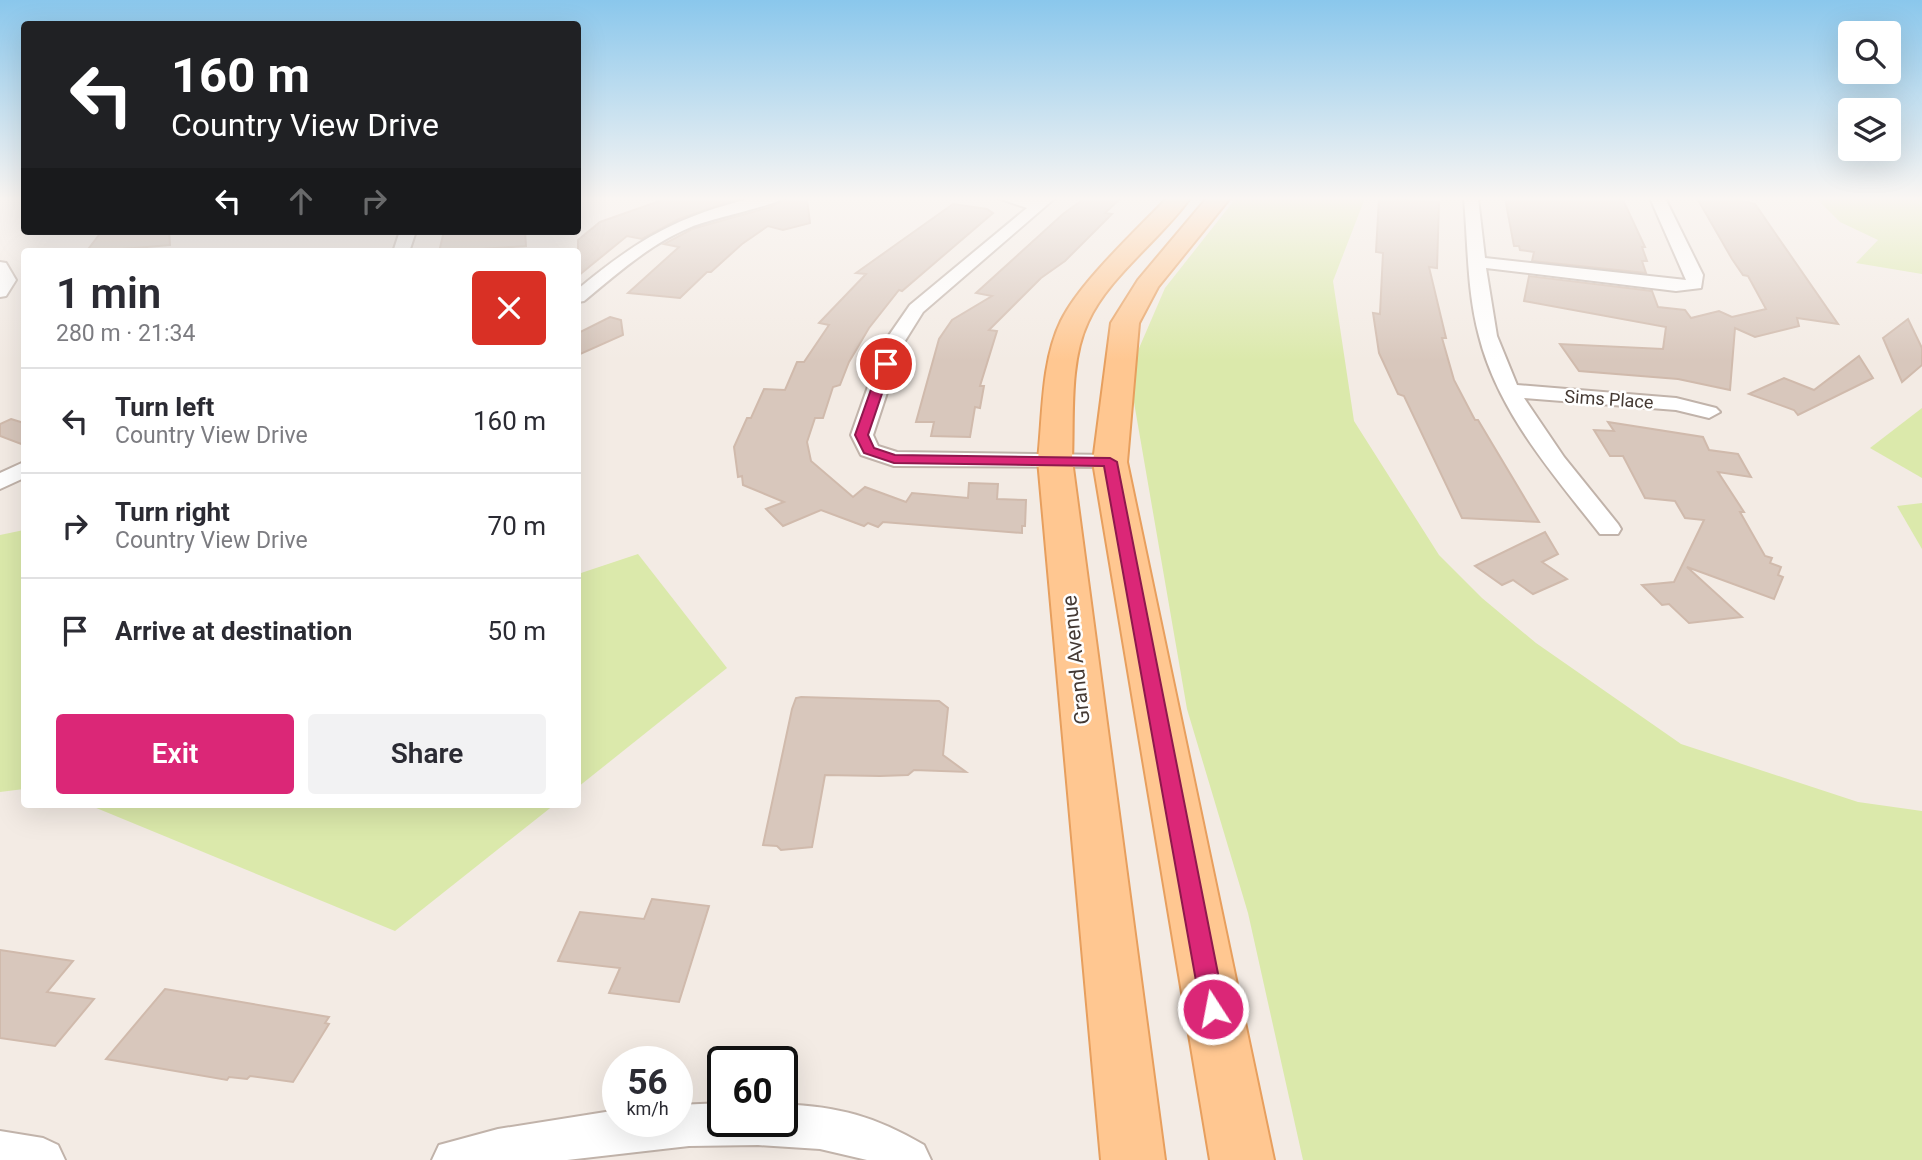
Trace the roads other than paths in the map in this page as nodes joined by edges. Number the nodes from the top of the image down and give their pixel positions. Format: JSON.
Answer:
{"nodes":[{"id":1,"x":634,"y":252,"type":"edge"},
{"id":2,"x":984,"y":252,"type":"edge"},
{"id":3,"x":1130,"y":252,"type":"edge"},
{"id":4,"x":1174,"y":252,"type":"edge"},
{"id":5,"x":1477,"y":252,"type":"edge"},
{"id":6,"x":1683,"y":252,"type":"edge"},
{"id":7,"x":1478,"y":262,"type":"junction"},
{"id":8,"x":0,"y":267,"type":"edge"},
{"id":9,"x":0,"y":292,"type":"edge"},
{"id":10,"x":581,"y":295,"type":"edge"},
{"id":11,"x":1509,"y":391,"type":"junction"},
{"id":12,"x":1709,"y":412,"type":"dead end"},
{"id":13,"x":1055,"y":460,"type":"junction"},
{"id":14,"x":1110,"y":462,"type":"junction"},
{"id":15,"x":21,"y":471,"type":"edge"},
{"id":16,"x":0,"y":482,"type":"edge"},
{"id":17,"x":1609,"y":529,"type":"dead end"},
{"id":18,"x":0,"y":1153,"type":"edge"},
{"id":19,"x":43,"y":1160,"type":"edge"},
{"id":20,"x":454,"y":1160,"type":"edge"},
{"id":21,"x":908,"y":1160,"type":"edge"},
{"id":22,"x":1133,"y":1160,"type":"edge"},
{"id":23,"x":1242,"y":1160,"type":"edge"}],
"edges":[{"from":1,"to":10,"type":"street"},
{"from":2,"to":13,"type":"street"},
{"from":3,"to":13,"type":"main road","name":"Grand Avenue"},
{"from":4,"to":14,"type":"main road"},
{"from":5,"to":7,"type":"street"},
{"from":6,"to":7,"type":"street"},
{"from":7,"to":11,"type":"street"},
{"from":8,"to":9,"type":"street"},
{"from":11,"to":12,"type":"street","name":"Sims Place"},
{"from":11,"to":17,"type":"street"},
{"from":13,"to":14,"type":"street"},
{"from":13,"to":22,"type":"main road","name":"Grand Avenue"},
{"from":14,"to":23,"type":"main road"},
{"from":15,"to":16,"type":"street"},
{"from":18,"to":19,"type":"street"},
{"from":20,"to":21,"type":"street"}]}
